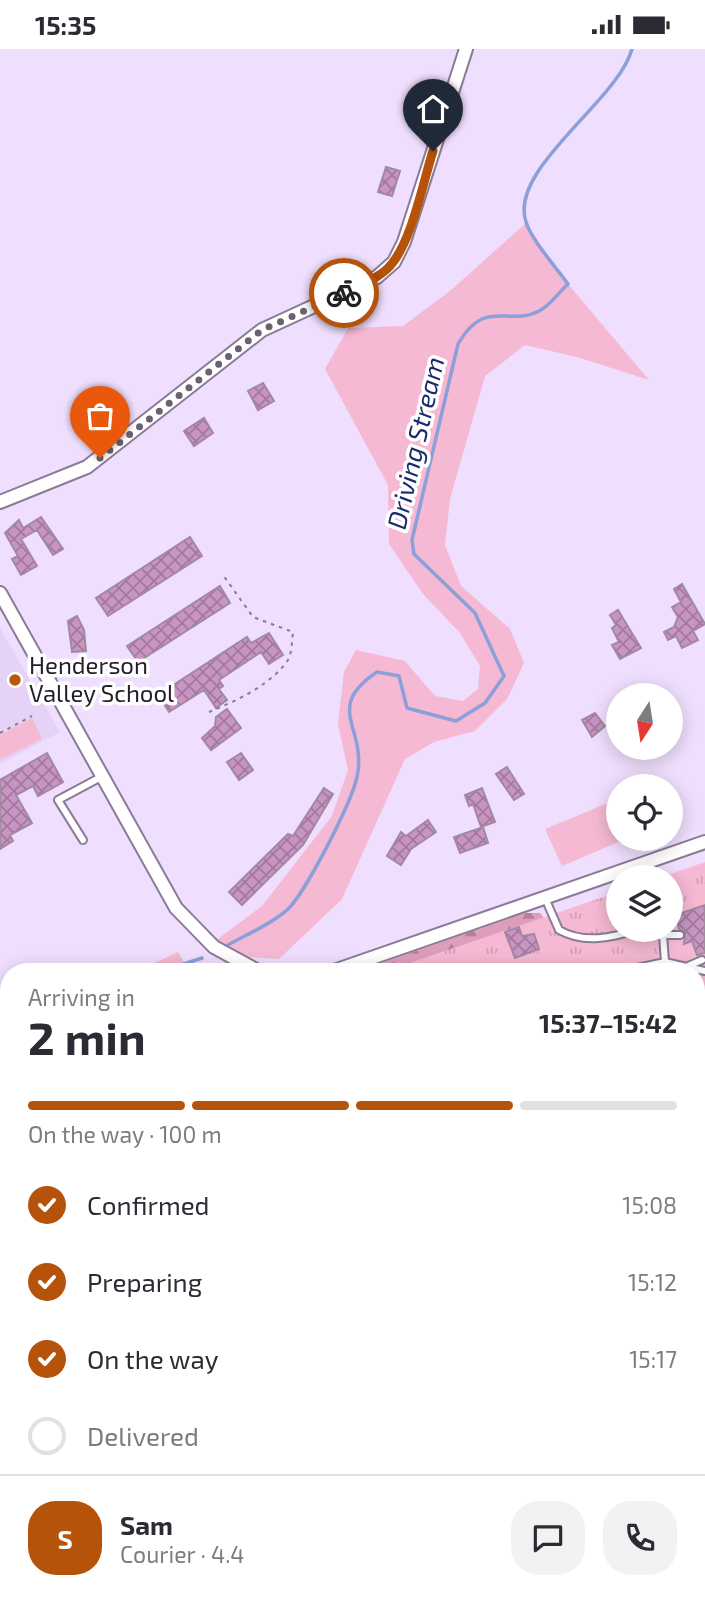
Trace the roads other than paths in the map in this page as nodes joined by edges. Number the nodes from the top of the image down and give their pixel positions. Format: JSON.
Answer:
{"nodes":[{"id":1,"x":466,"y":49,"type":"edge"},
{"id":2,"x":0,"y":502,"type":"edge"},
{"id":3,"x":0,"y":593,"type":"edge"},
{"id":4,"x":101,"y":777,"type":"junction"},
{"id":5,"x":83,"y":840,"type":"dead end"},
{"id":6,"x":705,"y":842,"type":"edge"},
{"id":7,"x":545,"y":898,"type":"junction"},
{"id":8,"x":606,"y":936,"type":"edge"},
{"id":9,"x":664,"y":942,"type":"edge"},
{"id":10,"x":702,"y":960,"type":"dead end"},
{"id":11,"x":665,"y":962,"type":"junction"},
{"id":12,"x":242,"y":963,"type":"edge"},
{"id":13,"x":357,"y":963,"type":"edge"},
{"id":14,"x":660,"y":963,"type":"edge"},
{"id":15,"x":671,"y":963,"type":"edge"},
{"id":16,"x":695,"y":963,"type":"edge"}],
"edges":[{"from":1,"to":2,"type":"street"},
{"from":3,"to":4,"type":"street"},
{"from":4,"to":5,"type":"lane"},
{"from":4,"to":12,"type":"street"},
{"from":6,"to":7,"type":"street"},
{"from":7,"to":8,"type":"lane"},
{"from":7,"to":13,"type":"street"},
{"from":9,"to":11,"type":"lane"},
{"from":10,"to":16,"type":"lane"},
{"from":11,"to":14,"type":"lane"},
{"from":11,"to":15,"type":"lane"}]}
